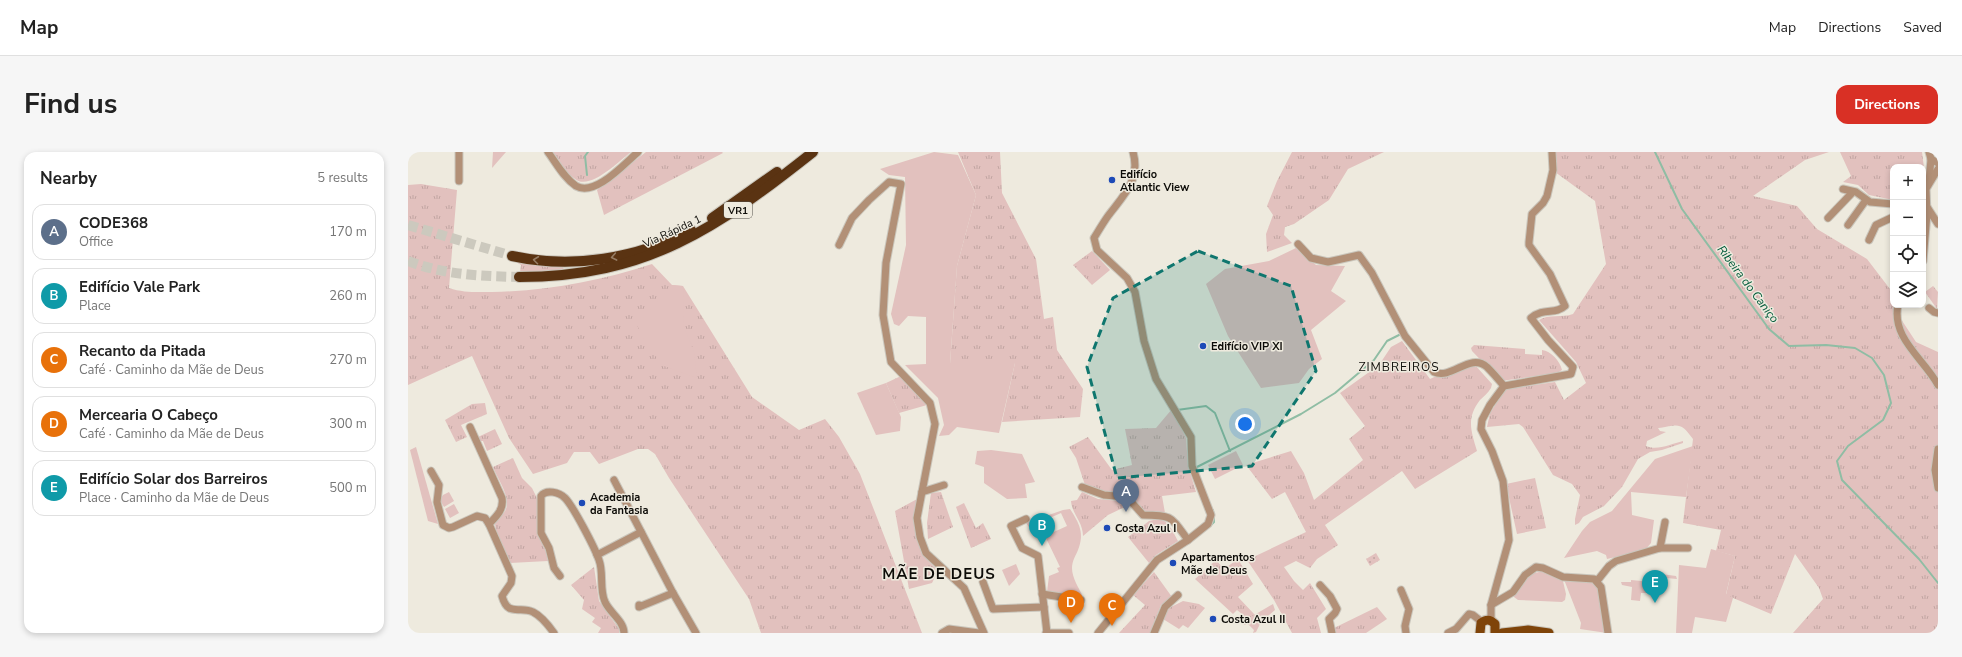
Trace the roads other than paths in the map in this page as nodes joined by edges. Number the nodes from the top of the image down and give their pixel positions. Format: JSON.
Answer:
{"nodes":[{"id":1,"x":459,"y":152,"type":"edge"},
{"id":2,"x":548,"y":152,"type":"edge"},
{"id":3,"x":638,"y":152,"type":"edge"},
{"id":4,"x":802,"y":152,"type":"edge"},
{"id":5,"x":814,"y":152,"type":"edge"},
{"id":6,"x":1133,"y":152,"type":"edge"},
{"id":7,"x":1552,"y":152,"type":"edge"},
{"id":8,"x":1930,"y":156,"type":"edge"},
{"id":9,"x":1938,"y":163,"type":"edge"},
{"id":10,"x":1938,"y":169,"type":"edge"},
{"id":11,"x":459,"y":181,"type":"dead end"},
{"id":12,"x":1929,"y":181,"type":"junction"},
{"id":13,"x":1843,"y":189,"type":"dead end"},
{"id":14,"x":1852,"y":192,"type":"junction"},
{"id":15,"x":1866,"y":200,"type":"junction"},
{"id":16,"x":1925,"y":200,"type":"edge"},
{"id":17,"x":1890,"y":204,"type":"edge"},
{"id":18,"x":1926,"y":208,"type":"edge"},
{"id":19,"x":1828,"y":218,"type":"dead end"},
{"id":20,"x":1890,"y":218,"type":"edge"},
{"id":21,"x":1848,"y":224,"type":"dead end"},
{"id":22,"x":1938,"y":224,"type":"edge"},
{"id":23,"x":1869,"y":240,"type":"dead end"},
{"id":24,"x":1298,"y":244,"type":"dead end"},
{"id":25,"x":840,"y":245,"type":"dead end"},
{"id":26,"x":653,"y":250,"type":"junction"},
{"id":27,"x":512,"y":256,"type":"tunnel mouth"},
{"id":28,"x":519,"y":276,"type":"tunnel mouth"},
{"id":29,"x":1898,"y":308,"type":"edge"},
{"id":30,"x":1929,"y":308,"type":"dead end"},
{"id":31,"x":1938,"y":313,"type":"edge"},
{"id":32,"x":1938,"y":385,"type":"edge"},
{"id":33,"x":1504,"y":386,"type":"junction"},
{"id":34,"x":470,"y":427,"type":"dead end"},
{"id":35,"x":1938,"y":449,"type":"edge"},
{"id":36,"x":431,"y":471,"type":"dead end"},
{"id":37,"x":614,"y":480,"type":"dead end"},
{"id":38,"x":944,"y":485,"type":"dead end"},
{"id":39,"x":1082,"y":487,"type":"dead end"},
{"id":40,"x":1938,"y":488,"type":"edge"},
{"id":41,"x":922,"y":492,"type":"junction"},
{"id":42,"x":1026,"y":519,"type":"dead end"},
{"id":43,"x":1665,"y":522,"type":"dead end"},
{"id":44,"x":489,"y":524,"type":"junction"},
{"id":45,"x":641,"y":532,"type":"junction"},
{"id":46,"x":1188,"y":540,"type":"junction"},
{"id":47,"x":1660,"y":548,"type":"junction"},
{"id":48,"x":1688,"y":548,"type":"dead end"},
{"id":49,"x":597,"y":555,"type":"junction"},
{"id":50,"x":560,"y":576,"type":"dead end"},
{"id":51,"x":1597,"y":581,"type":"junction"},
{"id":52,"x":983,"y":582,"type":"dead end"},
{"id":53,"x":1320,"y":585,"type":"dead end"},
{"id":54,"x":1401,"y":590,"type":"dead end"},
{"id":55,"x":673,"y":593,"type":"junction"},
{"id":56,"x":1042,"y":594,"type":"junction"},
{"id":57,"x":1178,"y":595,"type":"dead end"},
{"id":58,"x":1081,"y":600,"type":"dead end"},
{"id":59,"x":639,"y":605,"type":"dead end"},
{"id":60,"x":1491,"y":605,"type":"junction"},
{"id":61,"x":1044,"y":606,"type":"junction"},
{"id":62,"x":1490,"y":629,"type":"edge"},
{"id":63,"x":554,"y":633,"type":"edge"},
{"id":64,"x":624,"y":633,"type":"edge"},
{"id":65,"x":696,"y":633,"type":"edge"},
{"id":66,"x":942,"y":633,"type":"edge"},
{"id":67,"x":979,"y":633,"type":"edge"},
{"id":68,"x":984,"y":633,"type":"edge"},
{"id":69,"x":1047,"y":633,"type":"edge"},
{"id":70,"x":1069,"y":633,"type":"edge"},
{"id":71,"x":1098,"y":633,"type":"edge"},
{"id":72,"x":1154,"y":633,"type":"edge"},
{"id":73,"x":1332,"y":633,"type":"edge"},
{"id":74,"x":1406,"y":633,"type":"edge"},
{"id":75,"x":1448,"y":633,"type":"edge"},
{"id":76,"x":1549,"y":633,"type":"edge"},
{"id":77,"x":1608,"y":633,"type":"edge"}],
"edges":[{"from":1,"to":11,"type":"street"},
{"from":2,"to":3,"type":"street"},
{"from":4,"to":26,"type":"highway","name":"Via Rápida 1","number":"VR1"},
{"from":5,"to":26,"type":"highway","name":"Via Rápida 1","number":"VR1"},
{"from":6,"to":46,"type":"street"},
{"from":7,"to":33,"type":"street"},
{"from":8,"to":9,"type":"street"},
{"from":8,"to":12,"type":"street"},
{"from":10,"to":12,"type":"street"},
{"from":12,"to":16,"type":"street"},
{"from":13,"to":14,"type":"street"},
{"from":14,"to":15,"type":"street"},
{"from":14,"to":19,"type":"street"},
{"from":15,"to":17,"type":"street"},
{"from":15,"to":21,"type":"street"},
{"from":18,"to":22,"type":"street"},
{"from":20,"to":23,"type":"street"},
{"from":24,"to":33,"type":"street"},
{"from":25,"to":41,"type":"street"},
{"from":26,"to":27,"type":"highway","name":"Via Rápida 1","number":"VR1","one_way":true},
{"from":26,"to":28,"type":"highway","name":"Via Rápida 1","number":"VR1"},
{"from":29,"to":32,"type":"street"},
{"from":30,"to":31,"type":"street"},
{"from":33,"to":60,"type":"street"},
{"from":34,"to":44,"type":"street"},
{"from":35,"to":40,"type":"street"},
{"from":36,"to":44,"type":"street"},
{"from":37,"to":45,"type":"street"},
{"from":38,"to":41,"type":"street"},
{"from":39,"to":46,"type":"street"},
{"from":41,"to":68,"type":"street"},
{"from":42,"to":56,"type":"street"},
{"from":43,"to":47,"type":"street"},
{"from":44,"to":63,"type":"street"},
{"from":45,"to":49,"type":"street"},
{"from":45,"to":55,"type":"street"},
{"from":46,"to":71,"type":"street"},
{"from":47,"to":48,"type":"street"},
{"from":47,"to":51,"type":"street"},
{"from":49,"to":50,"type":"street"},
{"from":49,"to":64,"type":"street"},
{"from":51,"to":60,"type":"street"},
{"from":51,"to":77,"type":"street"},
{"from":52,"to":61,"type":"street"},
{"from":53,"to":73,"type":"street"},
{"from":54,"to":74,"type":"street"},
{"from":55,"to":59,"type":"street"},
{"from":55,"to":65,"type":"street"},
{"from":56,"to":58,"type":"street"},
{"from":56,"to":61,"type":"street"},
{"from":57,"to":72,"type":"street"},
{"from":60,"to":62,"type":"street"},
{"from":61,"to":69,"type":"street"},
{"from":62,"to":75,"type":"street"},
{"from":62,"to":76,"type":"main road"},
{"from":66,"to":67,"type":"street"},
{"from":69,"to":70,"type":"street"}]}
